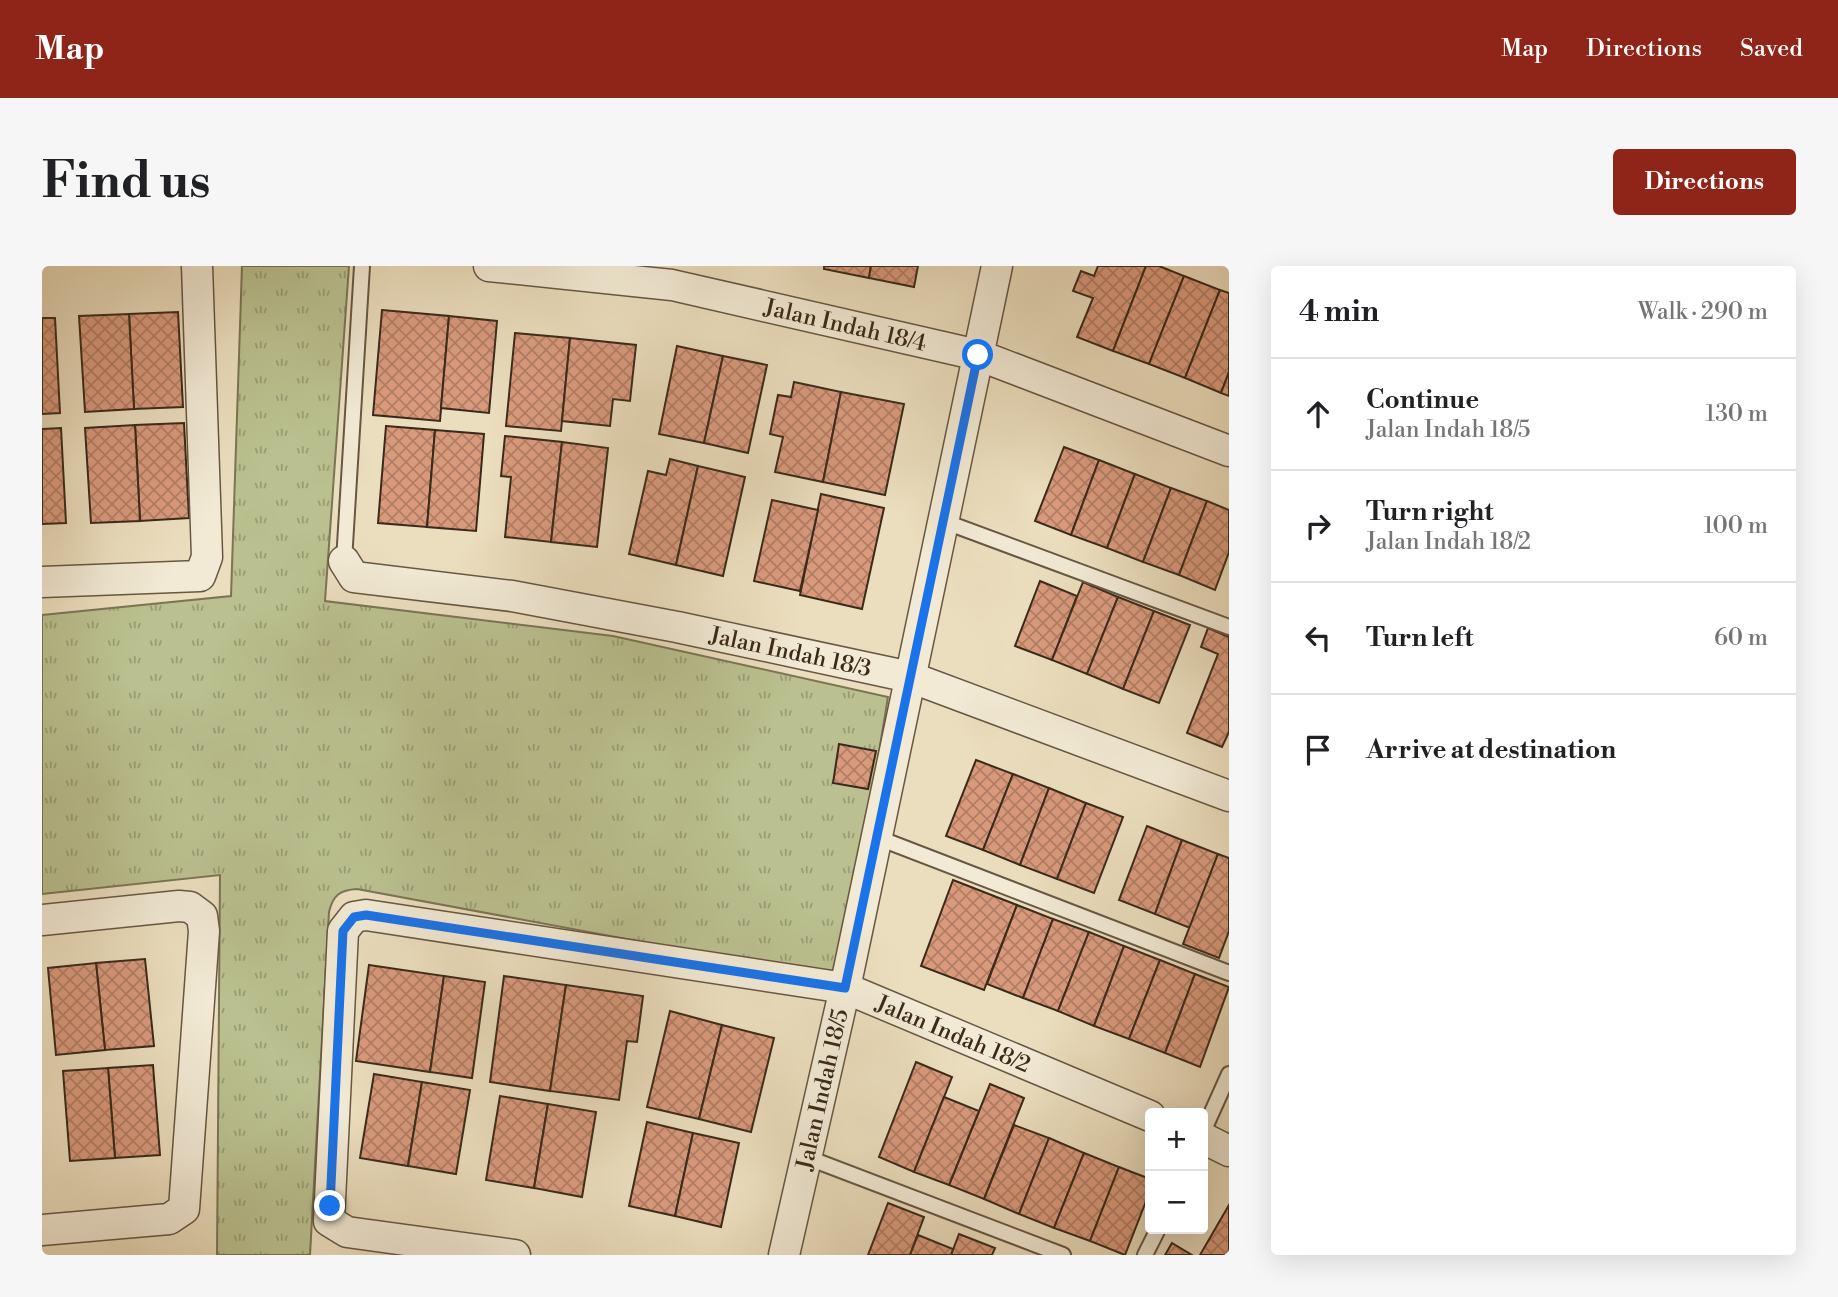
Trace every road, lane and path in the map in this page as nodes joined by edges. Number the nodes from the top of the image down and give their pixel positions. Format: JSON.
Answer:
{"nodes":[{"id":1,"x":197,"y":266,"type":"edge"},
{"id":2,"x":362,"y":266,"type":"edge"},
{"id":3,"x":489,"y":266,"type":"edge"},
{"id":4,"x":997,"y":266,"type":"edge"},
{"id":5,"x":978,"y":355,"type":"junction"},
{"id":6,"x":1229,"y":451,"type":"edge"},
{"id":7,"x":943,"y":521,"type":"junction"},
{"id":8,"x":344,"y":561,"type":"joint"},
{"id":9,"x":42,"y":582,"type":"edge"},
{"id":10,"x":1229,"y":627,"type":"edge"},
{"id":11,"x":910,"y":677,"type":"junction"},
{"id":12,"x":1229,"y":796,"type":"edge"},
{"id":13,"x":877,"y":837,"type":"junction"},
{"id":14,"x":42,"y":920,"type":"edge"},
{"id":15,"x":1229,"y":973,"type":"edge"},
{"id":16,"x":845,"y":988,"type":"junction"},
{"id":17,"x":1229,"y":1074,"type":"edge"},
{"id":18,"x":1145,"y":1113,"type":"edge"},
{"id":19,"x":1208,"y":1121,"type":"edge"},
{"id":20,"x":1208,"y":1140,"type":"edge"},
{"id":21,"x":1229,"y":1151,"type":"edge"},
{"id":22,"x":806,"y":1157,"type":"junction"},
{"id":23,"x":42,"y":1230,"type":"edge"},
{"id":24,"x":1156,"y":1234,"type":"edge"},
{"id":25,"x":515,"y":1255,"type":"edge"},
{"id":26,"x":784,"y":1255,"type":"edge"},
{"id":27,"x":1063,"y":1255,"type":"edge"},
{"id":28,"x":1146,"y":1255,"type":"edge"}],
"edges":[{"from":1,"to":9,"type":"street"},
{"from":2,"to":8,"type":"lane"},
{"from":3,"to":5,"type":"street","name":"Jalan Indah 18/4"},
{"from":4,"to":5,"type":"street","name":"Jalan Indah 18/5"},
{"from":5,"to":6,"type":"street","name":"Jalan Indah 18/4"},
{"from":5,"to":7,"type":"street","name":"Jalan Indah 18/5"},
{"from":7,"to":10,"type":"lane"},
{"from":7,"to":11,"type":"street","name":"Jalan Indah 18/5"},
{"from":8,"to":11,"type":"street","name":"Jalan Indah 18/3"},
{"from":11,"to":12,"type":"street","name":"Jalan Indah 18/3"},
{"from":11,"to":13,"type":"street","name":"Jalan Indah 18/5"},
{"from":13,"to":15,"type":"lane"},
{"from":13,"to":16,"type":"street","name":"Jalan Indah 18/5"},
{"from":14,"to":23,"type":"street"},
{"from":16,"to":18,"type":"street","name":"Jalan Indah 18/2"},
{"from":16,"to":22,"type":"street","name":"Jalan Indah 18/5"},
{"from":16,"to":25,"type":"street","name":"Jalan Indah 18/2"},
{"from":17,"to":19,"type":"lane"},
{"from":20,"to":21,"type":"street"},
{"from":22,"to":26,"type":"street","name":"Jalan Indah 18/5"},
{"from":22,"to":27,"type":"lane"},
{"from":24,"to":28,"type":"lane"}]}
